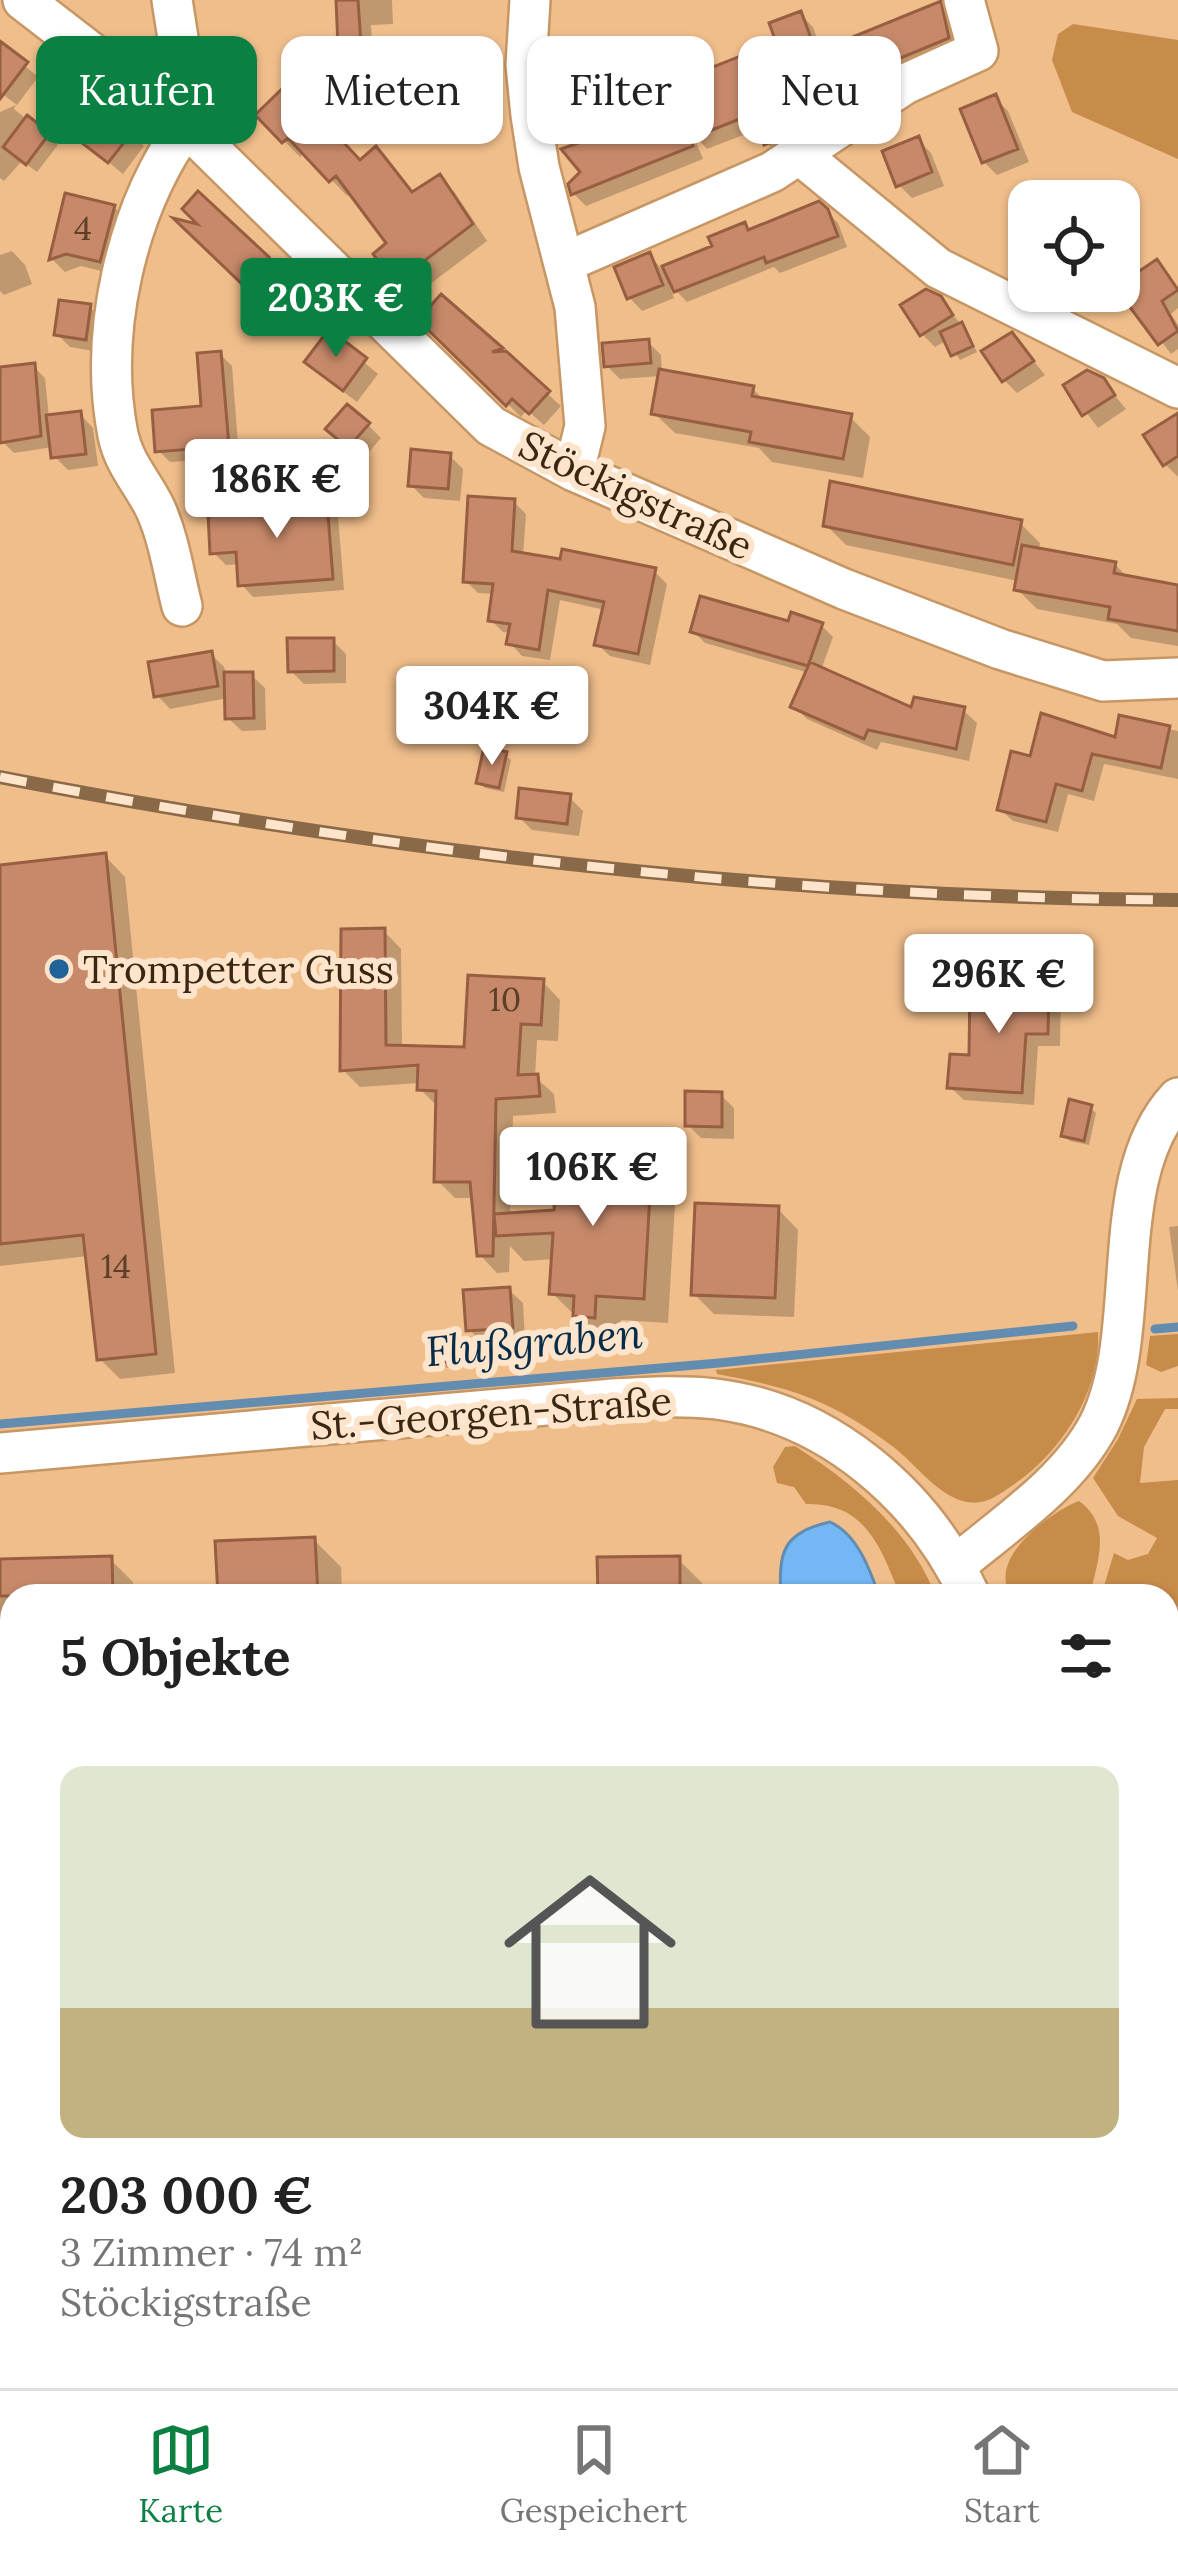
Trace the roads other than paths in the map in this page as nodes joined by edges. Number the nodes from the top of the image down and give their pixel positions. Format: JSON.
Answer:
{"nodes":[{"id":1,"x":23,"y":0,"type":"edge"},
{"id":2,"x":172,"y":0,"type":"edge"},
{"id":3,"x":530,"y":0,"type":"edge"},
{"id":4,"x":964,"y":0,"type":"edge"},
{"id":5,"x":70,"y":36,"type":"edge"},
{"id":6,"x":178,"y":36,"type":"edge"},
{"id":7,"x":173,"y":144,"type":"edge"},
{"id":8,"x":204,"y":144,"type":"edge"},
{"id":9,"x":800,"y":154,"type":"junction"},
{"id":10,"x":566,"y":262,"type":"junction"},
{"id":11,"x":1178,"y":388,"type":"edge"},
{"id":12,"x":574,"y":471,"type":"junction"},
{"id":13,"x":182,"y":606,"type":"dead end"},
{"id":14,"x":1178,"y":678,"type":"edge"},
{"id":15,"x":1178,"y":1099,"type":"edge"},
{"id":16,"x":0,"y":1453,"type":"edge"},
{"id":17,"x":963,"y":1581,"type":"edge"}],
"edges":[{"from":1,"to":5,"type":"street","name":"Stöckigstraße"},
{"from":2,"to":6,"type":"street"},
{"from":3,"to":10,"type":"street"},
{"from":4,"to":9,"type":"street"},
{"from":7,"to":13,"type":"street"},
{"from":8,"to":12,"type":"street","name":"Stöckigstraße"},
{"from":9,"to":10,"type":"street"},
{"from":9,"to":11,"type":"street"},
{"from":10,"to":12,"type":"street"},
{"from":12,"to":14,"type":"street","name":"Stöckigstraße"},
{"from":15,"to":17,"type":"street","name":"St.-Georgen-Straße"},
{"from":16,"to":17,"type":"street","name":"St.-Georgen-Straße"}]}
